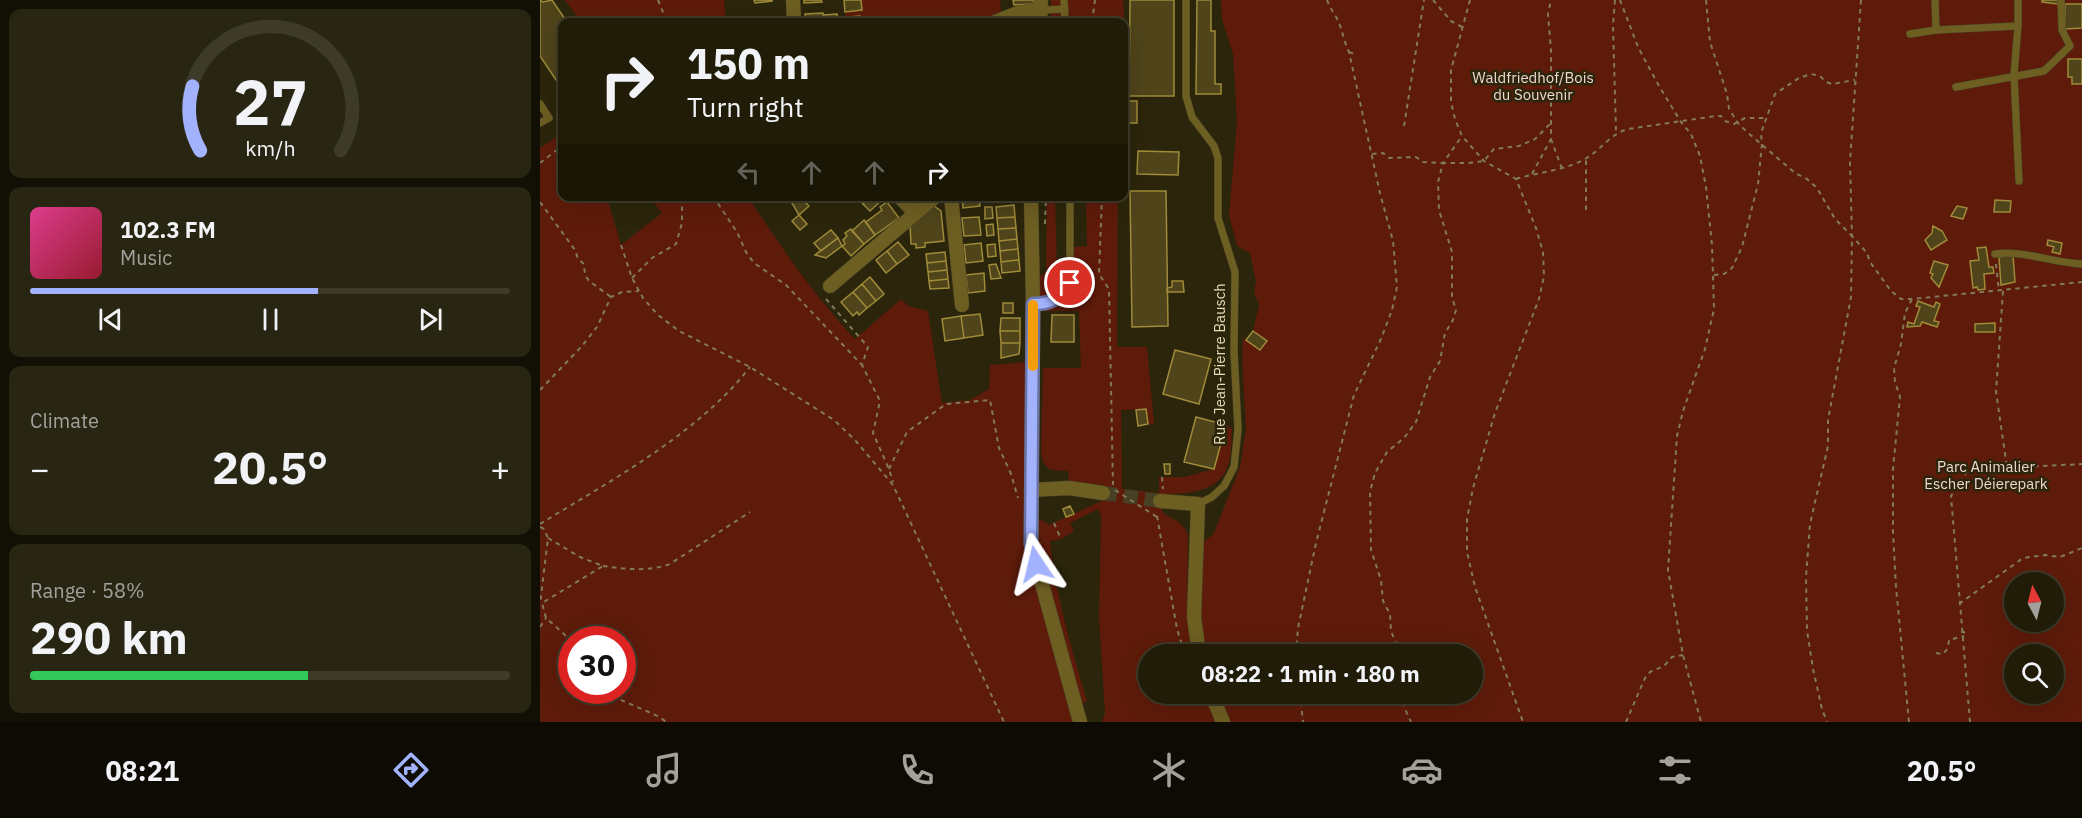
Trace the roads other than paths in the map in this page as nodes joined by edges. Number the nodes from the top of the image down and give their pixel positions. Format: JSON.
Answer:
{"nodes":[{"id":1,"x":793,"y":0,"type":"edge"},
{"id":2,"x":1064,"y":0,"type":"edge"},
{"id":3,"x":1186,"y":0,"type":"edge"},
{"id":4,"x":1935,"y":0,"type":"edge"},
{"id":5,"x":2018,"y":0,"type":"edge"},
{"id":6,"x":2061,"y":0,"type":"edge"},
{"id":7,"x":1065,"y":9,"type":"junction"},
{"id":8,"x":1041,"y":11,"type":"edge"},
{"id":9,"x":795,"y":18,"type":"edge"},
{"id":10,"x":1005,"y":18,"type":"edge"},
{"id":11,"x":1065,"y":18,"type":"edge"},
{"id":12,"x":2018,"y":26,"type":"junction"},
{"id":13,"x":1936,"y":30,"type":"junction"},
{"id":14,"x":1910,"y":34,"type":"dead end"},
{"id":15,"x":2014,"y":75,"type":"junction"},
{"id":16,"x":1956,"y":87,"type":"dead end"},
{"id":17,"x":540,"y":104,"type":"edge"},
{"id":18,"x":540,"y":123,"type":"edge"},
{"id":19,"x":2019,"y":181,"type":"dead end"},
{"id":20,"x":904,"y":201,"type":"edge"},
{"id":21,"x":930,"y":201,"type":"edge"},
{"id":22,"x":952,"y":201,"type":"edge"},
{"id":23,"x":1031,"y":201,"type":"edge"},
{"id":24,"x":1070,"y":201,"type":"edge"},
{"id":25,"x":915,"y":213,"type":"junction"},
{"id":26,"x":1995,"y":254,"type":"road end"},
{"id":27,"x":2082,"y":264,"type":"edge"},
{"id":28,"x":830,"y":286,"type":"road end"},
{"id":29,"x":1033,"y":304,"type":"junction"},
{"id":30,"x":962,"y":305,"type":"dead end"},
{"id":31,"x":1103,"y":493,"type":"tunnel mouth"},
{"id":32,"x":1031,"y":497,"type":"junction"},
{"id":33,"x":1159,"y":501,"type":"tunnel mouth"},
{"id":34,"x":1198,"y":504,"type":"junction"},
{"id":35,"x":1198,"y":644,"type":"edge"},
{"id":36,"x":1216,"y":704,"type":"edge"},
{"id":37,"x":1080,"y":722,"type":"edge"},
{"id":38,"x":1223,"y":722,"type":"edge"}],
"edges":[{"from":1,"to":9,"type":"street"},
{"from":2,"to":7,"type":"lane"},
{"from":3,"to":34,"type":"lane","name":"Rue Jean-Pierre Bausch"},
{"from":4,"to":13,"type":"lane"},
{"from":5,"to":12,"type":"lane"},
{"from":6,"to":15,"type":"lane"},
{"from":7,"to":8,"type":"lane"},
{"from":7,"to":11,"type":"lane"},
{"from":8,"to":10,"type":"street"},
{"from":12,"to":13,"type":"lane"},
{"from":12,"to":15,"type":"lane"},
{"from":13,"to":14,"type":"lane"},
{"from":15,"to":16,"type":"lane"},
{"from":15,"to":19,"type":"lane"},
{"from":17,"to":18,"type":"lane"},
{"from":20,"to":25,"type":"street"},
{"from":21,"to":25,"type":"street"},
{"from":22,"to":30,"type":"street"},
{"from":23,"to":29,"type":"street"},
{"from":24,"to":29,"type":"lane"},
{"from":25,"to":28,"type":"street"},
{"from":26,"to":27,"type":"lane"},
{"from":29,"to":32,"type":"street"},
{"from":31,"to":32,"type":"street"},
{"from":32,"to":37,"type":"street"},
{"from":33,"to":34,"type":"street"},
{"from":34,"to":35,"type":"street"},
{"from":36,"to":38,"type":"street"}]}
